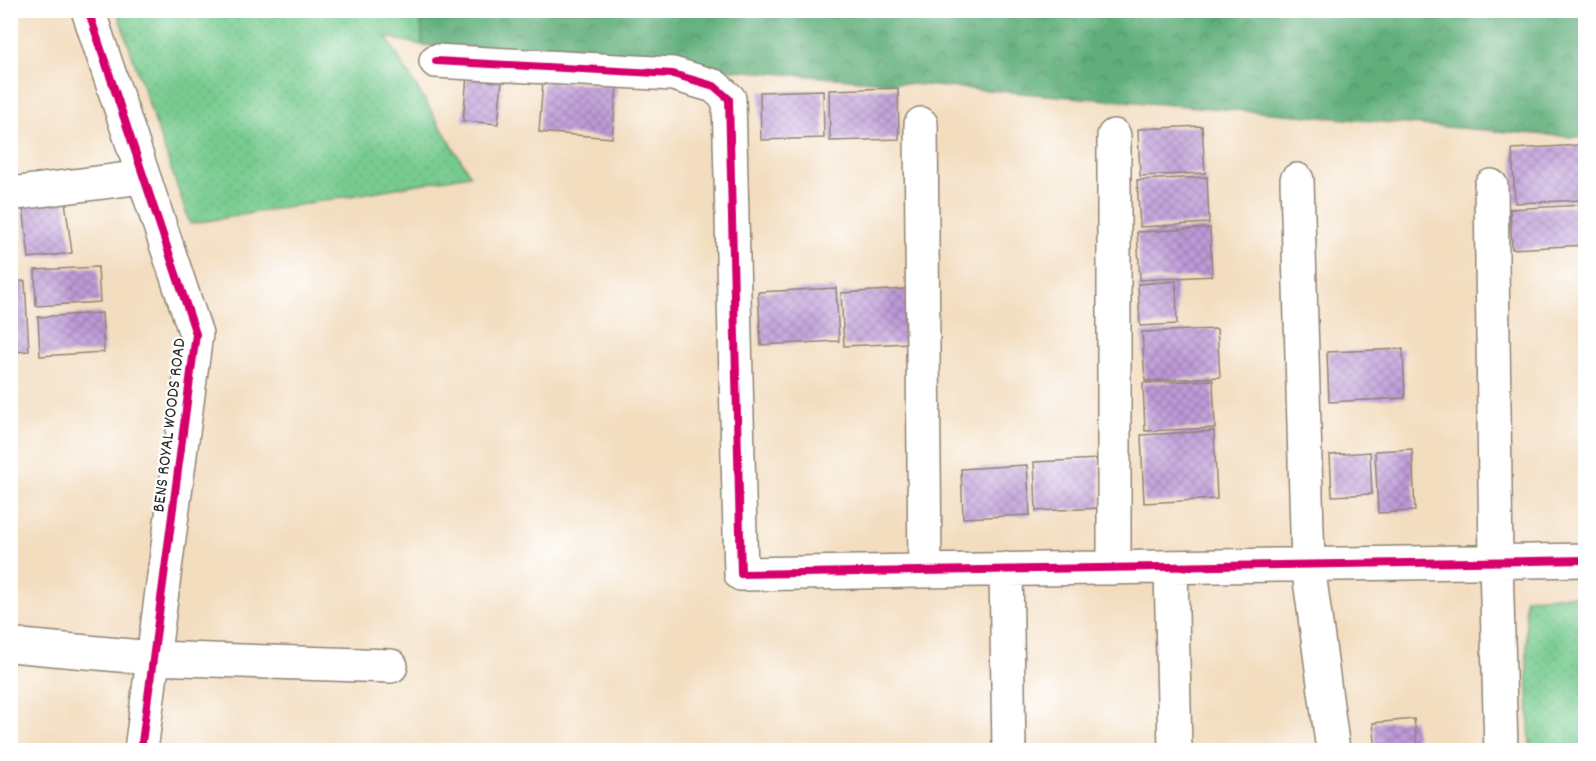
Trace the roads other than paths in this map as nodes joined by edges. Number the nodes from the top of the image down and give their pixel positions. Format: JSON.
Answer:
{"nodes":[{"id":1,"x":88,"y":10,"type":"edge"},
{"id":2,"x":436,"y":61,"type":"dead end"},
{"id":3,"x":921,"y":124,"type":"dead end"},
{"id":4,"x":1114,"y":136,"type":"dead end"},
{"id":5,"x":143,"y":177,"type":"junction"},
{"id":6,"x":1297,"y":180,"type":"dead end"},
{"id":7,"x":1491,"y":186,"type":"dead end"},
{"id":8,"x":10,"y":194,"type":"edge"},
{"id":9,"x":1586,"y":560,"type":"edge"},
{"id":10,"x":1496,"y":561,"type":"junction"},
{"id":11,"x":1308,"y":565,"type":"junction"},
{"id":12,"x":1171,"y":567,"type":"junction"},
{"id":13,"x":1114,"y":568,"type":"junction"},
{"id":14,"x":1006,"y":570,"type":"junction"},
{"id":15,"x":924,"y":571,"type":"junction"},
{"id":16,"x":10,"y":645,"type":"edge"},
{"id":17,"x":153,"y":658,"type":"junction"},
{"id":18,"x":390,"y":666,"type":"dead end"},
{"id":19,"x":141,"y":750,"type":"edge"},
{"id":20,"x":1009,"y":750,"type":"edge"},
{"id":21,"x":1175,"y":750,"type":"edge"},
{"id":22,"x":1333,"y":750,"type":"edge"},
{"id":23,"x":1501,"y":750,"type":"edge"}],
"edges":[{"from":1,"to":5,"type":"street","name":"BENS ROYAL WOODS ROAD"},
{"from":2,"to":15,"type":"street"},
{"from":3,"to":15,"type":"street"},
{"from":4,"to":13,"type":"street"},
{"from":5,"to":8,"type":"street"},
{"from":5,"to":17,"type":"street","name":"BENS ROYAL WOODS ROAD"},
{"from":6,"to":11,"type":"street"},
{"from":7,"to":10,"type":"street"},
{"from":9,"to":10,"type":"street"},
{"from":10,"to":11,"type":"street"},
{"from":10,"to":23,"type":"street"},
{"from":11,"to":12,"type":"street"},
{"from":11,"to":22,"type":"street"},
{"from":12,"to":13,"type":"street"},
{"from":12,"to":21,"type":"street"},
{"from":13,"to":14,"type":"street"},
{"from":14,"to":15,"type":"street"},
{"from":14,"to":20,"type":"street"},
{"from":16,"to":17,"type":"street"},
{"from":17,"to":18,"type":"street"},
{"from":17,"to":19,"type":"street","name":"BENS ROYAL WOODS ROAD"}]}
